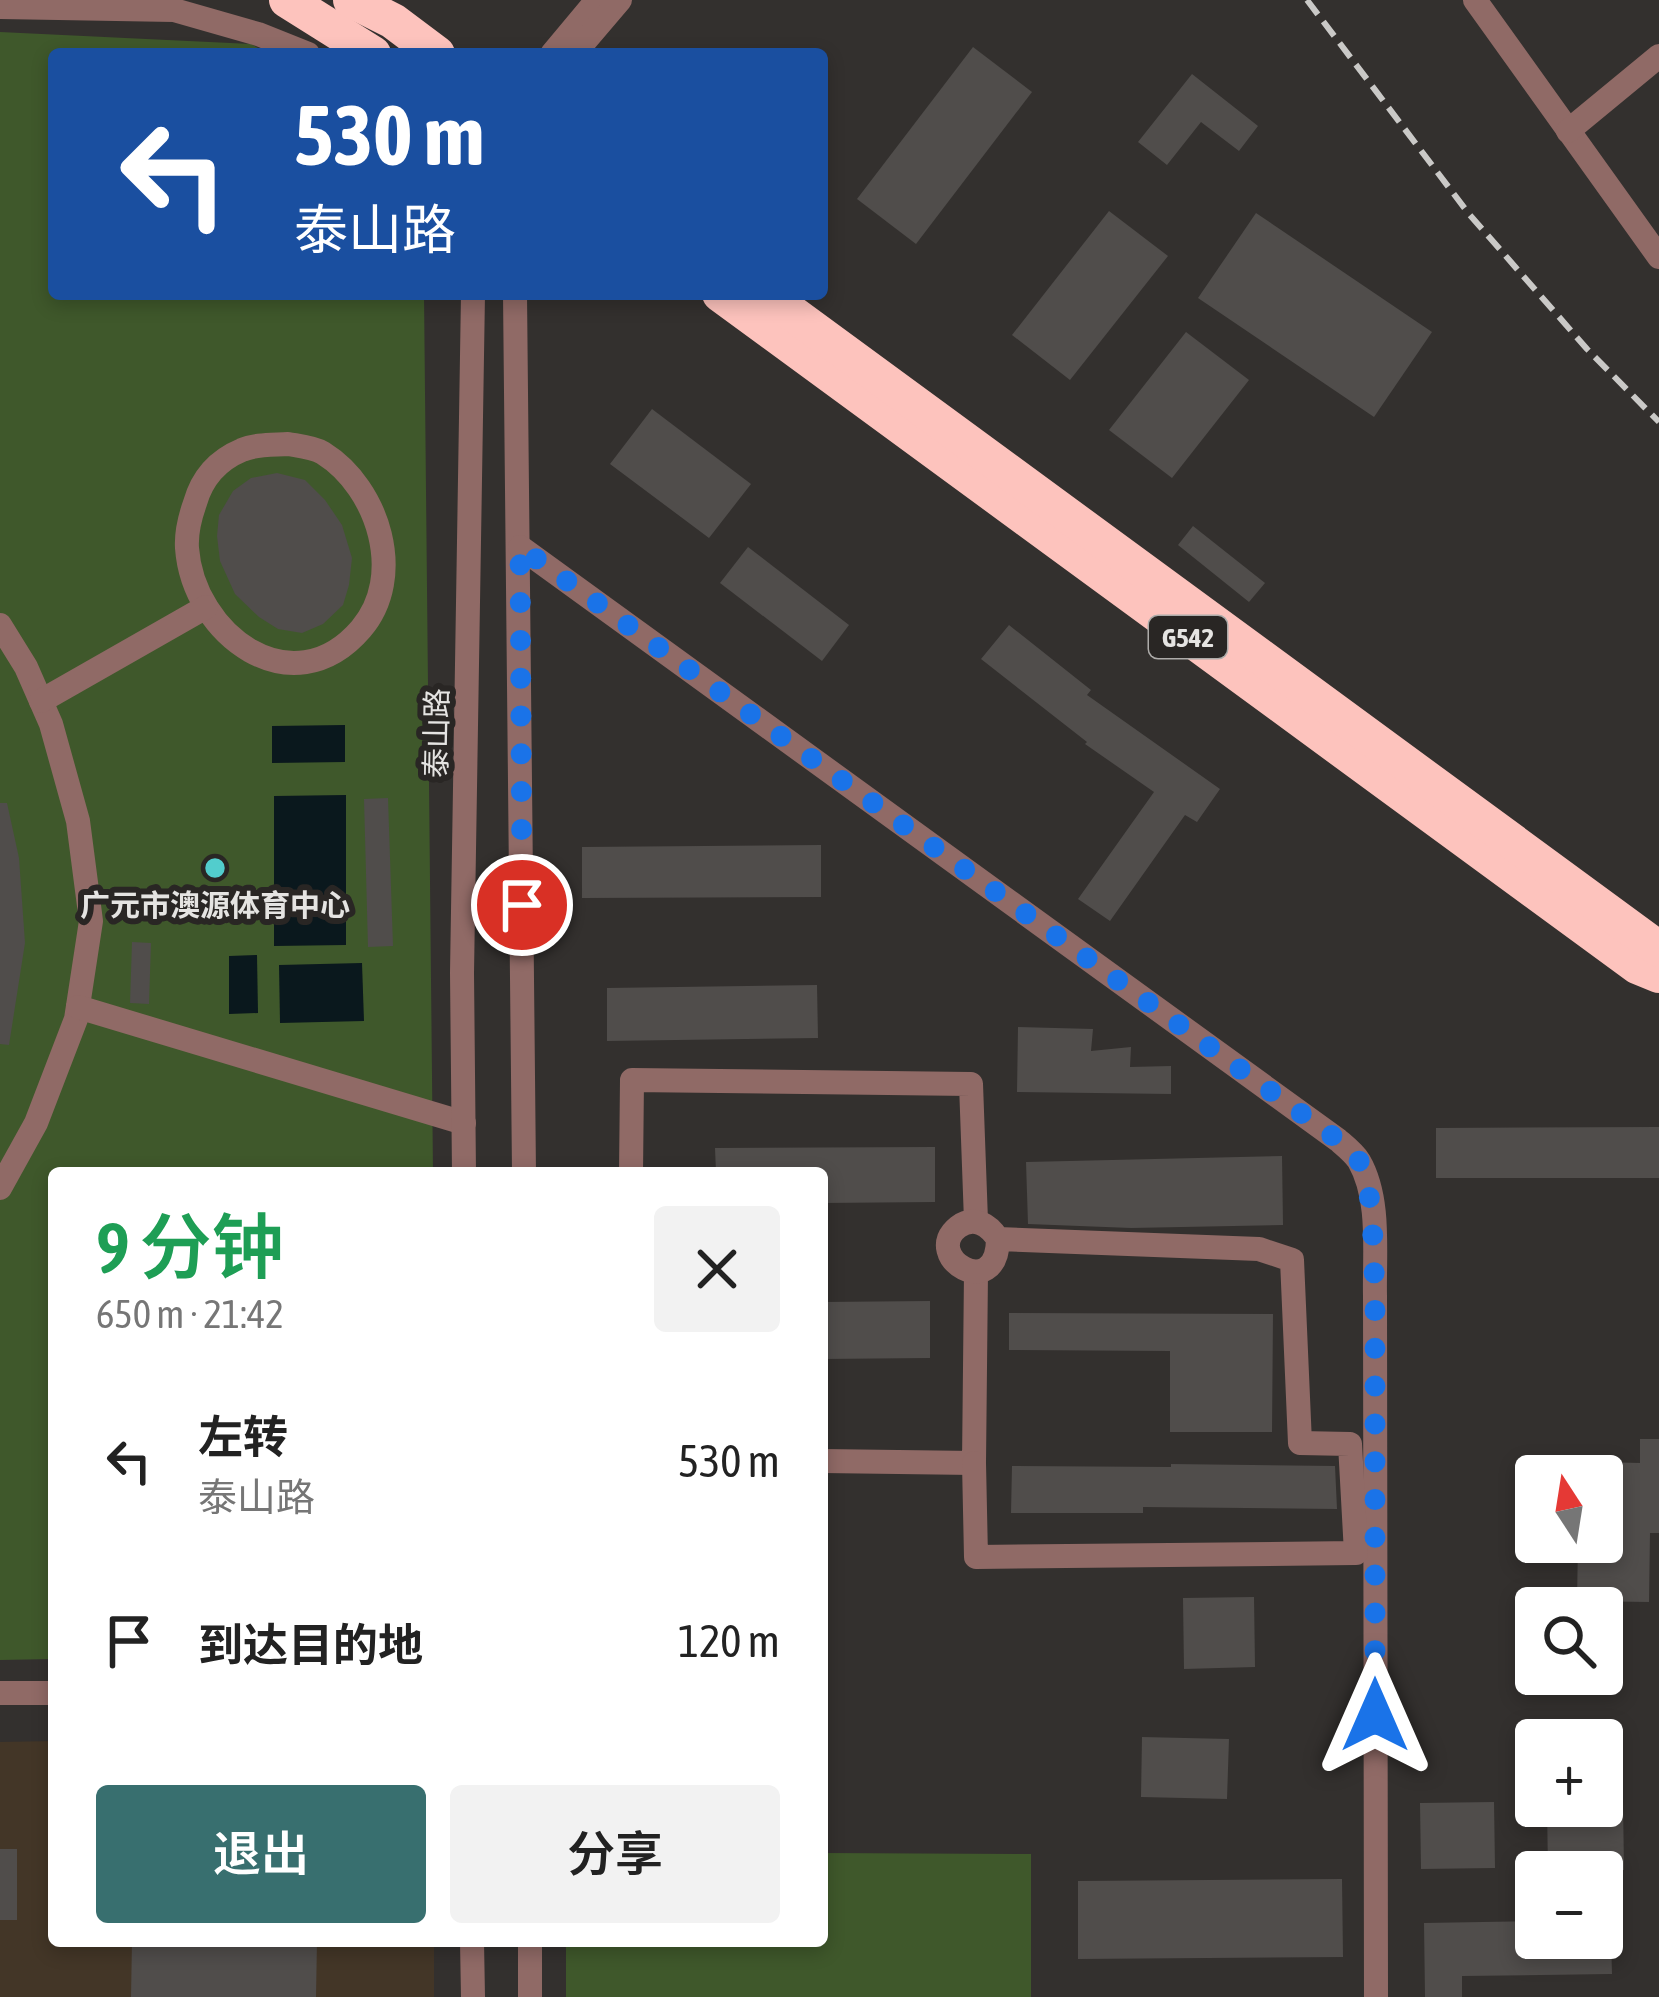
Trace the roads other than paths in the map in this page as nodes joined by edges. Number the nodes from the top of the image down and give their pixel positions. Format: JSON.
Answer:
{"nodes":[{"id":1,"x":287,"y":0,"type":"edge"},
{"id":2,"x":351,"y":0,"type":"edge"},
{"id":3,"x":597,"y":0,"type":"edge"},
{"id":4,"x":620,"y":0,"type":"edge"},
{"id":5,"x":1475,"y":0,"type":"edge"},
{"id":6,"x":0,"y":8,"type":"edge"},
{"id":7,"x":382,"y":10,"type":"edge"},
{"id":8,"x":293,"y":48,"type":"edge"},
{"id":9,"x":361,"y":48,"type":"edge"},
{"id":10,"x":430,"y":48,"type":"edge"},
{"id":11,"x":557,"y":48,"type":"edge"},
{"id":12,"x":579,"y":48,"type":"edge"},
{"id":13,"x":1659,"y":56,"type":"edge"},
{"id":14,"x":1568,"y":131,"type":"junction"},
{"id":15,"x":1659,"y":257,"type":"edge"},
{"id":16,"x":473,"y":300,"type":"edge"},
{"id":17,"x":515,"y":300,"type":"edge"},
{"id":18,"x":728,"y":300,"type":"edge"},
{"id":19,"x":774,"y":300,"type":"edge"},
{"id":20,"x":520,"y":547,"type":"junction"},
{"id":21,"x":206,"y":608,"type":"junction"},
{"id":22,"x":0,"y":625,"type":"edge"},
{"id":23,"x":40,"y":700,"type":"junction"},
{"id":24,"x":1659,"y":949,"type":"edge"},
{"id":25,"x":1659,"y":976,"type":"edge"},
{"id":26,"x":78,"y":1007,"type":"junction"},
{"id":27,"x":464,"y":1124,"type":"junction"},
{"id":28,"x":464,"y":1167,"type":"edge"},
{"id":29,"x":524,"y":1167,"type":"edge"},
{"id":30,"x":631,"y":1167,"type":"edge"},
{"id":31,"x":0,"y":1188,"type":"edge"},
{"id":32,"x":976,"y":1221,"type":"junction"},
{"id":33,"x":998,"y":1239,"type":"junction"},
{"id":34,"x":976,"y":1272,"type":"junction"},
{"id":35,"x":828,"y":1461,"type":"edge"},
{"id":36,"x":974,"y":1462,"type":"junction"},
{"id":37,"x":0,"y":1693,"type":"edge"},
{"id":38,"x":48,"y":1693,"type":"edge"},
{"id":39,"x":472,"y":1947,"type":"edge"},
{"id":40,"x":530,"y":1947,"type":"edge"},
{"id":41,"x":473,"y":1997,"type":"edge"},
{"id":42,"x":530,"y":1997,"type":"edge"},
{"id":43,"x":1376,"y":1997,"type":"edge"}],
"edges":[{"from":1,"to":9,"type":"highway"},
{"from":2,"to":7,"type":"highway"},
{"from":3,"to":11,"type":"street"},
{"from":4,"to":12,"type":"street"},
{"from":5,"to":14,"type":"street"},
{"from":6,"to":8,"type":"street"},
{"from":7,"to":10,"type":"highway"},
{"from":13,"to":14,"type":"street"},
{"from":14,"to":15,"type":"street"},
{"from":16,"to":27,"type":"street","name":"泰山路"},
{"from":17,"to":20,"type":"street"},
{"from":18,"to":25,"type":"highway","number":"G542"},
{"from":19,"to":24,"type":"highway","number":"G542"},
{"from":20,"to":29,"type":"street"},
{"from":20,"to":43,"type":"street"},
{"from":21,"to":21,"type":"street"},
{"from":21,"to":23,"type":"street"},
{"from":22,"to":23,"type":"street"},
{"from":23,"to":26,"type":"street"},
{"from":26,"to":27,"type":"street"},
{"from":26,"to":31,"type":"street"},
{"from":27,"to":28,"type":"street","name":"泰山路"},
{"from":30,"to":32,"type":"street"},
{"from":32,"to":33,"type":"street"},
{"from":32,"to":34,"type":"street"},
{"from":33,"to":34,"type":"street"},
{"from":33,"to":36,"type":"street"},
{"from":34,"to":36,"type":"street"},
{"from":35,"to":36,"type":"street"},
{"from":37,"to":38,"type":"street"},
{"from":39,"to":41,"type":"street"},
{"from":40,"to":42,"type":"street"}]}
